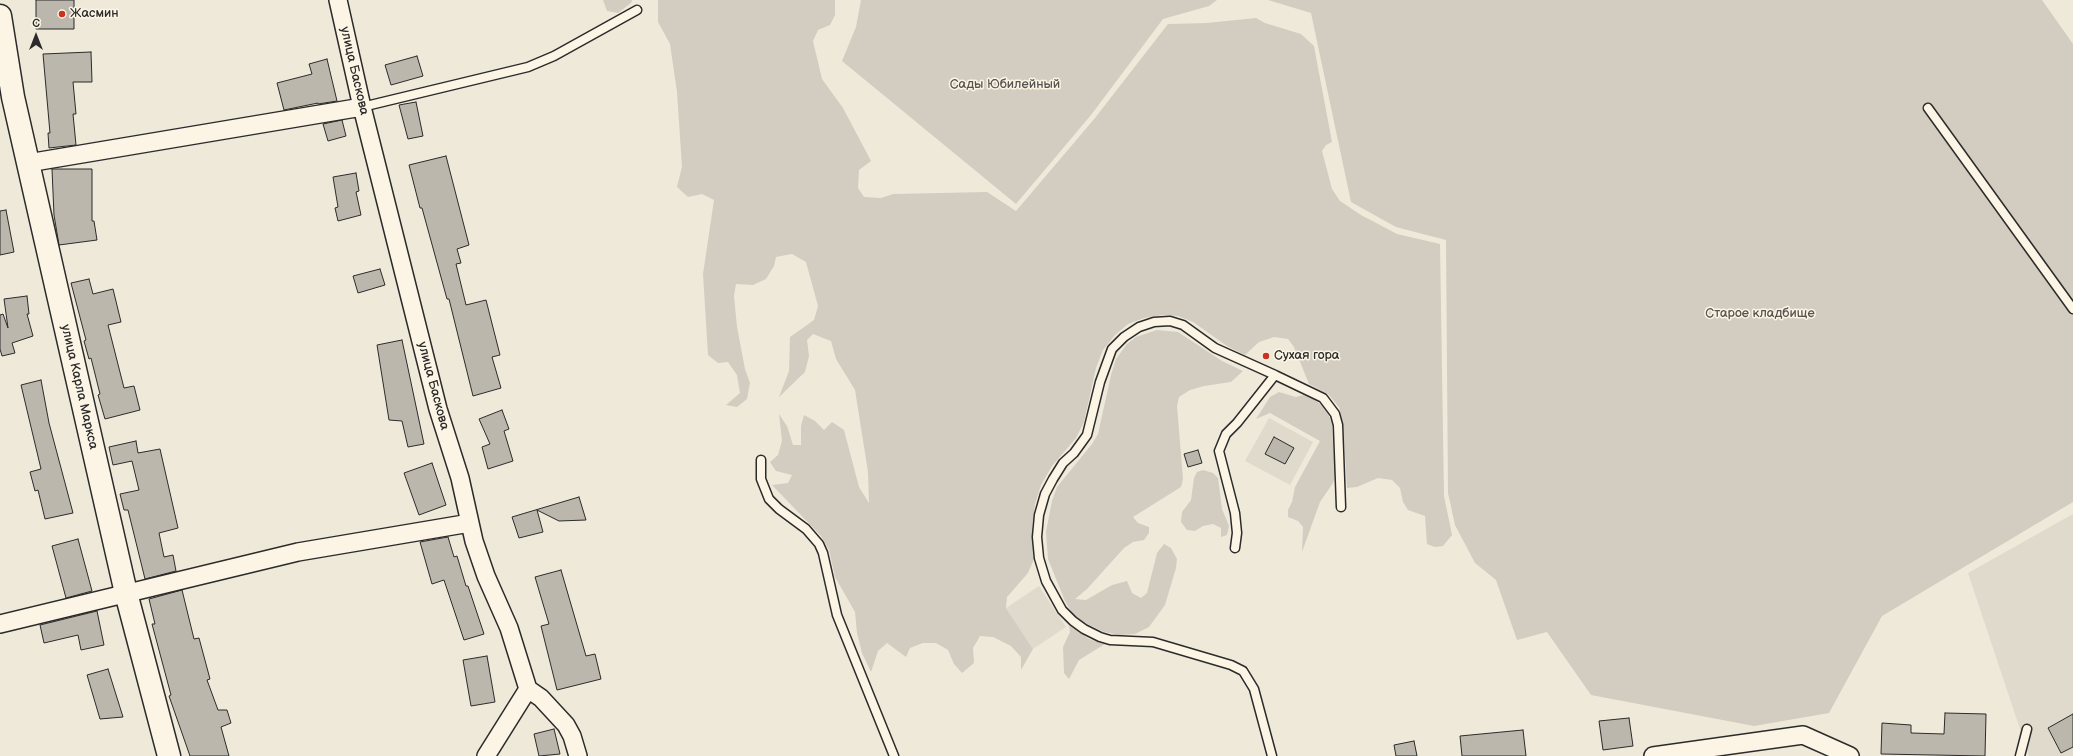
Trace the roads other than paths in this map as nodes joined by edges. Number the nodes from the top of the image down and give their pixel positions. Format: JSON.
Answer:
{"nodes":[{"id":1,"x":338,"y":0,"type":"edge"},
{"id":2,"x":637,"y":10,"type":"dead end"},
{"id":3,"x":0,"y":16,"type":"edge"},
{"id":4,"x":362,"y":107,"type":"junction"},
{"id":5,"x":1928,"y":108,"type":"dead end"},
{"id":6,"x":28,"y":163,"type":"junction"},
{"id":7,"x":2073,"y":309,"type":"edge"},
{"id":8,"x":1275,"y":374,"type":"junction"},
{"id":9,"x":761,"y":460,"type":"dead end"},
{"id":10,"x":1341,"y":507,"type":"dead end"},
{"id":11,"x":470,"y":523,"type":"junction"},
{"id":12,"x":1235,"y":548,"type":"dead end"},
{"id":13,"x":126,"y":593,"type":"junction"},
{"id":14,"x":0,"y":624,"type":"edge"},
{"id":15,"x":528,"y":689,"type":"junction"},
{"id":16,"x":2027,"y":729,"type":"dead end"},
{"id":17,"x":1684,"y":754,"type":"edge"},
{"id":18,"x":169,"y":756,"type":"edge"},
{"id":19,"x":486,"y":756,"type":"edge"},
{"id":20,"x":578,"y":756,"type":"edge"},
{"id":21,"x":894,"y":756,"type":"edge"},
{"id":22,"x":1272,"y":756,"type":"edge"},
{"id":23,"x":1652,"y":756,"type":"edge"},
{"id":24,"x":1850,"y":756,"type":"edge"},
{"id":25,"x":2020,"y":756,"type":"edge"}],
"edges":[{"from":1,"to":4,"type":"street","name":"улица Баскова"},
{"from":2,"to":4,"type":"lane"},
{"from":3,"to":6,"type":"street","name":"улица Карла Маркса"},
{"from":4,"to":6,"type":"street"},
{"from":4,"to":11,"type":"street","name":"улица Баскова"},
{"from":5,"to":7,"type":"lane"},
{"from":6,"to":13,"type":"street","name":"улица Карла Маркса"},
{"from":8,"to":10,"type":"lane"},
{"from":8,"to":12,"type":"lane"},
{"from":8,"to":22,"type":"lane"},
{"from":9,"to":21,"type":"lane"},
{"from":11,"to":13,"type":"street"},
{"from":11,"to":15,"type":"street","name":"улица Баскова"},
{"from":13,"to":14,"type":"street"},
{"from":13,"to":18,"type":"street","name":"улица Карла Маркса"},
{"from":15,"to":19,"type":"street"},
{"from":15,"to":20,"type":"street"},
{"from":16,"to":25,"type":"lane"},
{"from":17,"to":23,"type":"street"},
{"from":17,"to":24,"type":"street"}]}
